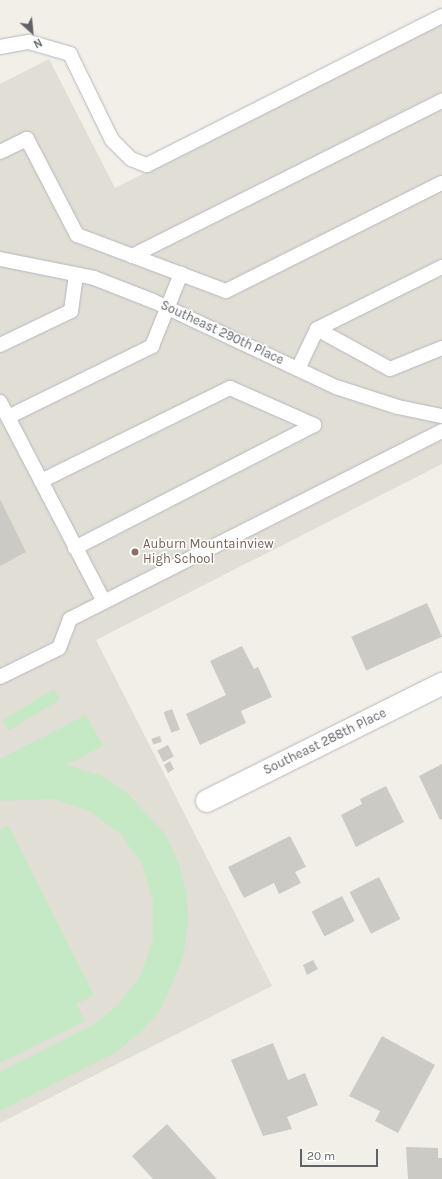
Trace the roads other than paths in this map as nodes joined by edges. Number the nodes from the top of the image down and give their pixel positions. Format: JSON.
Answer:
{"nodes":[{"id":1,"x":442,"y":16,"type":"edge"},
{"id":2,"x":0,"y":47,"type":"edge"},
{"id":3,"x":442,"y":101,"type":"edge"},
{"id":4,"x":0,"y":152,"type":"edge"},
{"id":5,"x":442,"y":183,"type":"edge"},
{"id":6,"x":132,"y":256,"type":"junction"},
{"id":7,"x":0,"y":259,"type":"edge"},
{"id":8,"x":442,"y":267,"type":"edge"},
{"id":9,"x":76,"y":274,"type":"junction"},
{"id":10,"x":181,"y":274,"type":"junction"},
{"id":11,"x":167,"y":307,"type":"junction"},
{"id":12,"x":317,"y":329,"type":"junction"},
{"id":13,"x":0,"y":345,"type":"edge"},
{"id":14,"x":442,"y":348,"type":"edge"},
{"id":15,"x":298,"y":369,"type":"junction"},
{"id":16,"x":0,"y":402,"type":"edge"},
{"id":17,"x":442,"y":416,"type":"edge"},
{"id":18,"x":8,"y":417,"type":"junction"},
{"id":19,"x":442,"y":431,"type":"edge"},
{"id":20,"x":41,"y":481,"type":"junction"},
{"id":21,"x":76,"y":548,"type":"junction"},
{"id":22,"x":104,"y":602,"type":"junction"},
{"id":23,"x":0,"y":677,"type":"edge"},
{"id":24,"x":442,"y":684,"type":"edge"},
{"id":25,"x":207,"y":801,"type":"dead end"}],
"edges":[{"from":1,"to":2,"type":"lane"},
{"from":3,"to":6,"type":"lane"},
{"from":4,"to":6,"type":"lane"},
{"from":5,"to":10,"type":"lane"},
{"from":6,"to":10,"type":"lane"},
{"from":7,"to":9,"type":"lane","name":"Southeast 290th Place"},
{"from":8,"to":12,"type":"lane"},
{"from":9,"to":11,"type":"lane","name":"Southeast 290th Place"},
{"from":9,"to":13,"type":"lane"},
{"from":10,"to":11,"type":"lane"},
{"from":11,"to":15,"type":"lane","name":"Southeast 290th Place"},
{"from":11,"to":18,"type":"lane"},
{"from":12,"to":14,"type":"lane"},
{"from":12,"to":15,"type":"lane"},
{"from":15,"to":17,"type":"lane","name":"Southeast 290th Place"},
{"from":16,"to":18,"type":"lane"},
{"from":18,"to":20,"type":"lane"},
{"from":19,"to":22,"type":"lane"},
{"from":20,"to":21,"type":"lane"},
{"from":20,"to":21,"type":"lane"},
{"from":21,"to":22,"type":"lane"},
{"from":22,"to":23,"type":"lane"},
{"from":24,"to":25,"type":"street","name":"Southeast 288th Place"}]}
